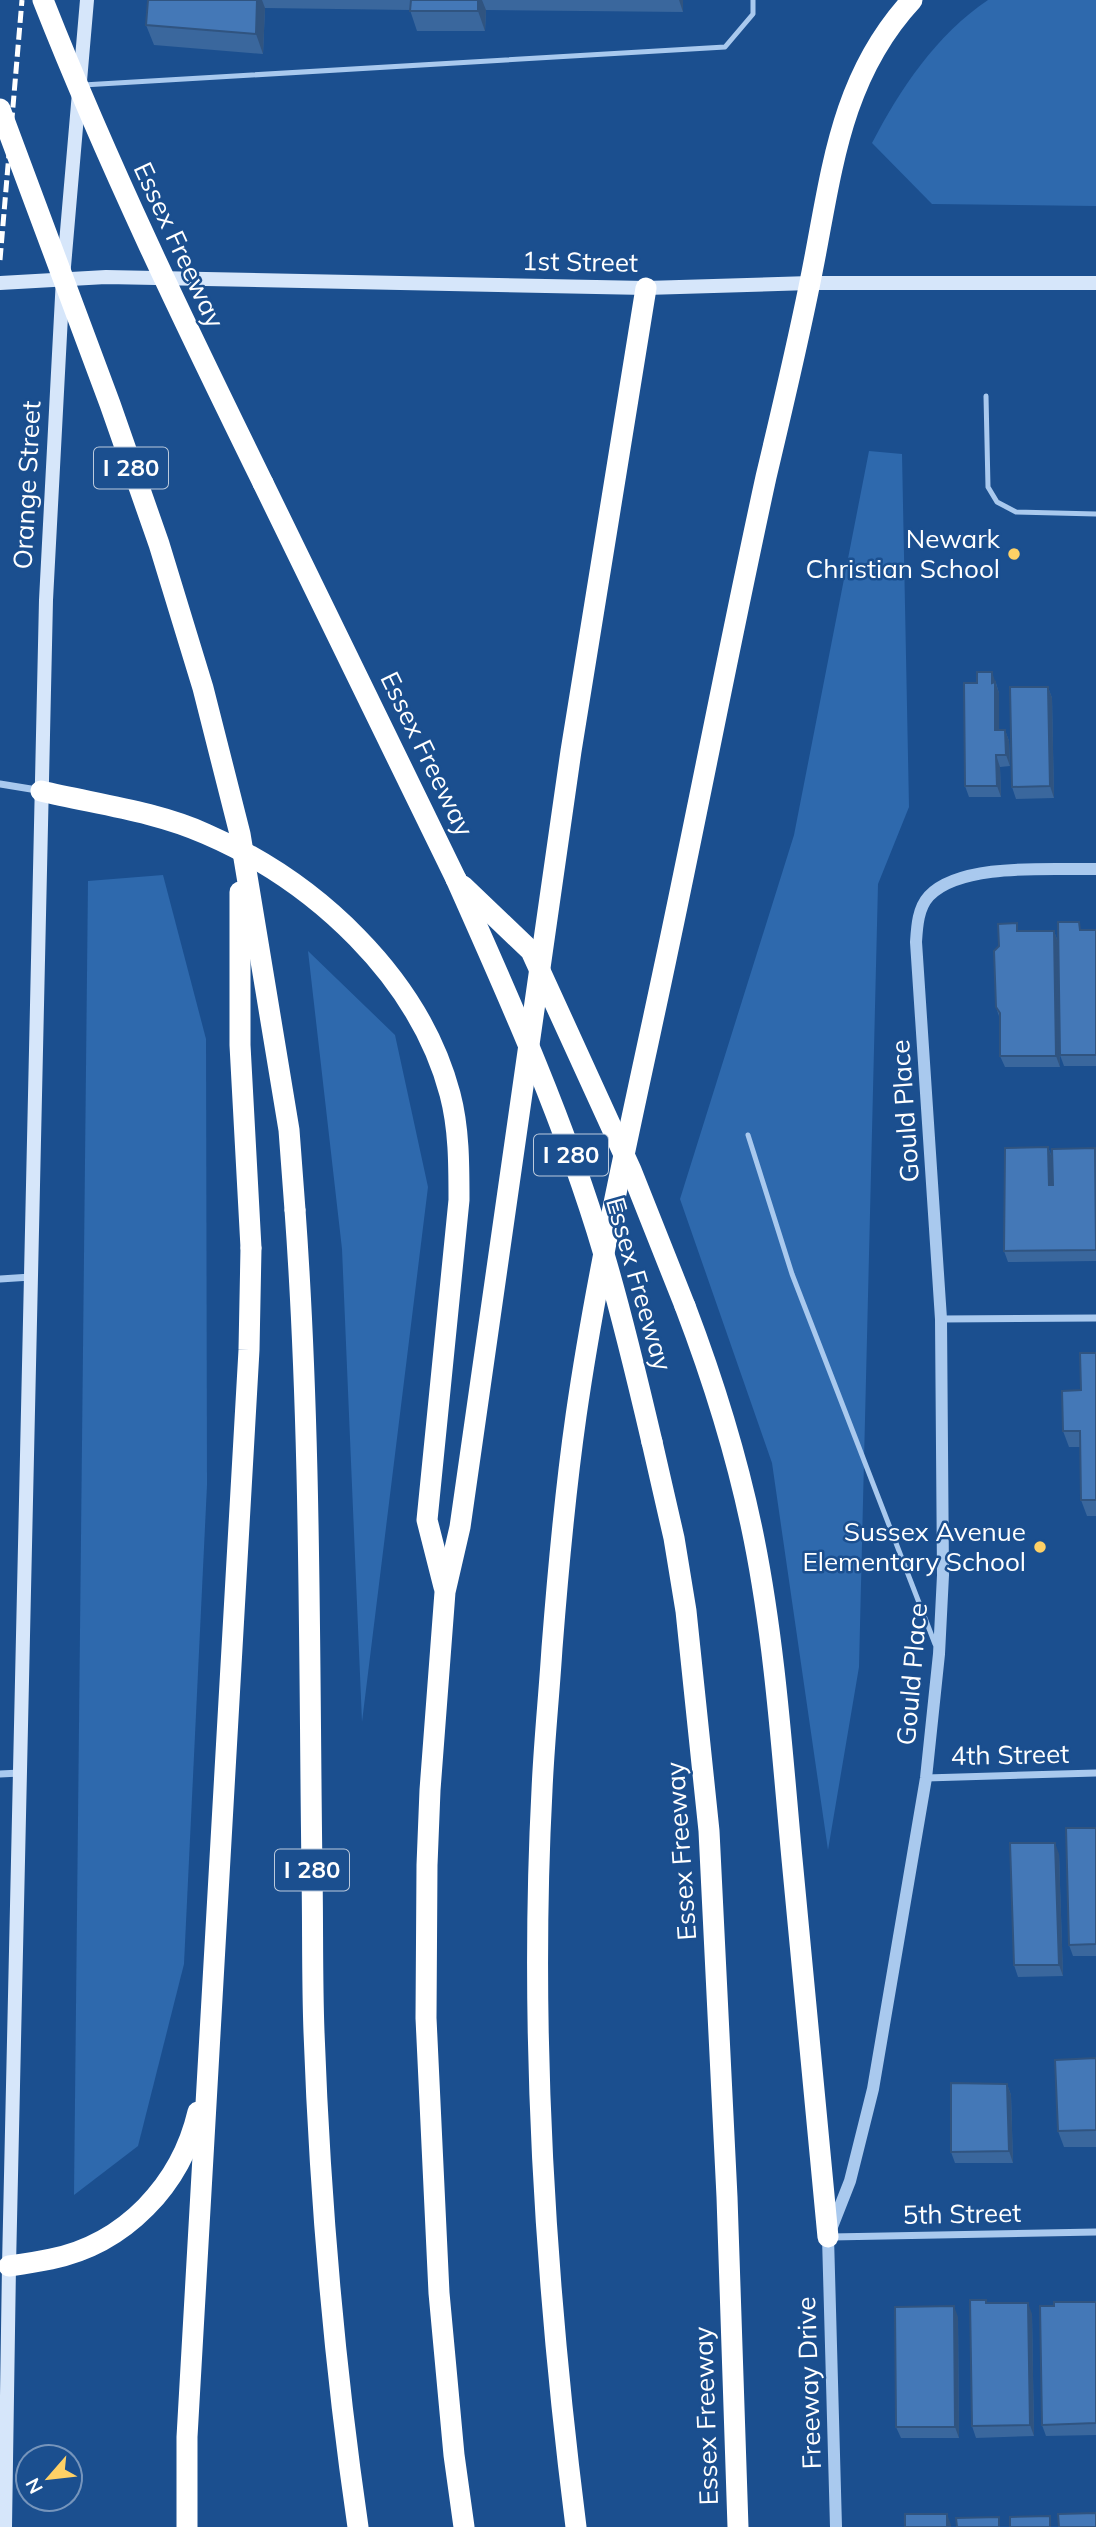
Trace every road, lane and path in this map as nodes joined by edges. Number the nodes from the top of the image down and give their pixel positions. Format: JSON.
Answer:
{"nodes":[{"id":1,"x":43,"y":0,"type":"edge"},
{"id":2,"x":87,"y":0,"type":"edge"},
{"id":3,"x":753,"y":0,"type":"edge"},
{"id":4,"x":912,"y":0,"type":"edge"},
{"id":5,"x":80,"y":85,"type":"junction"},
{"id":6,"x":0,"y":108,"type":"edge"},
{"id":7,"x":62,"y":278,"type":"junction"},
{"id":8,"x":7,"y":282,"type":"edge"},
{"id":9,"x":810,"y":283,"type":"junction"},
{"id":10,"x":1096,"y":283,"type":"edge"},
{"id":11,"x":646,"y":288,"type":"junction"},
{"id":12,"x":986,"y":396,"type":"dead end"},
{"id":13,"x":1096,"y":514,"type":"edge"},
{"id":14,"x":0,"y":784,"type":"edge"},
{"id":15,"x":41,"y":791,"type":"junction"},
{"id":16,"x":240,"y":834,"type":"junction"},
{"id":17,"x":1096,"y":869,"type":"edge"},
{"id":18,"x":456,"y":879,"type":"junction"},
{"id":19,"x":748,"y":1135,"type":"dead end"},
{"id":20,"x":31,"y":1278,"type":"junction"},
{"id":21,"x":0,"y":1279,"type":"edge"},
{"id":22,"x":1096,"y":1318,"type":"edge"},
{"id":23,"x":941,"y":1319,"type":"junction"},
{"id":24,"x":445,"y":1592,"type":"junction"},
{"id":25,"x":939,"y":1654,"type":"junction"},
{"id":26,"x":21,"y":1773,"type":"junction"},
{"id":27,"x":1096,"y":1773,"type":"edge"},
{"id":28,"x":0,"y":1774,"type":"edge"},
{"id":29,"x":926,"y":1778,"type":"junction"},
{"id":30,"x":208,"y":2073,"type":"junction"},
{"id":31,"x":1096,"y":2232,"type":"edge"},
{"id":32,"x":828,"y":2237,"type":"junction"},
{"id":33,"x":4,"y":2266,"type":"edge"},
{"id":34,"x":5,"y":2527,"type":"edge"},
{"id":35,"x":187,"y":2527,"type":"edge"},
{"id":36,"x":358,"y":2527,"type":"edge"},
{"id":37,"x":464,"y":2527,"type":"edge"},
{"id":38,"x":576,"y":2527,"type":"edge"},
{"id":39,"x":738,"y":2527,"type":"edge"},
{"id":40,"x":836,"y":2527,"type":"edge"}],
"edges":[{"from":1,"to":18,"type":"highway","name":"Essex Freeway","number":"I 280","bridge":true},
{"from":2,"to":5,"type":"main road","name":"Orange Street"},
{"from":3,"to":5,"type":"lane"},
{"from":4,"to":9,"type":"highway"},
{"from":5,"to":7,"type":"main road","name":"Orange Street"},
{"from":6,"to":16,"type":"highway","number":"I 280","bridge":true},
{"from":7,"to":8,"type":"main road","name":"1st Street"},
{"from":7,"to":11,"type":"main road","name":"1st Street"},
{"from":7,"to":15,"type":"main road","name":"Orange Street"},
{"from":9,"to":10,"type":"main road","name":"1st Street"},
{"from":9,"to":11,"type":"main road","name":"1st Street"},
{"from":9,"to":38,"type":"highway"},
{"from":11,"to":24,"type":"highway"},
{"from":12,"to":13,"type":"lane"},
{"from":14,"to":15,"type":"street"},
{"from":15,"to":20,"type":"main road","name":"Orange Street"},
{"from":15,"to":24,"type":"highway"},
{"from":16,"to":30,"type":"highway","bridge":true},
{"from":16,"to":36,"type":"highway","number":"I 280","bridge":true},
{"from":17,"to":23,"type":"street","name":"Gould Place"},
{"from":18,"to":32,"type":"highway","bridge":true},
{"from":18,"to":39,"type":"highway","name":"Essex Freeway","number":"I 280","bridge":true},
{"from":19,"to":25,"type":"lane"},
{"from":20,"to":21,"type":"street"},
{"from":20,"to":26,"type":"main road","name":"Orange Street"},
{"from":22,"to":23,"type":"street"},
{"from":23,"to":25,"type":"street","name":"Gould Place"},
{"from":24,"to":37,"type":"highway"},
{"from":25,"to":29,"type":"street","name":"Gould Place"},
{"from":26,"to":28,"type":"street"},
{"from":26,"to":33,"type":"main road","name":"Orange Street"},
{"from":27,"to":29,"type":"street","name":"4th Street"},
{"from":29,"to":32,"type":"street","name":"Gould Place"},
{"from":30,"to":33,"type":"highway"},
{"from":30,"to":35,"type":"highway"},
{"from":31,"to":32,"type":"street","name":"5th Street"},
{"from":32,"to":40,"type":"street","name":"Freeway Drive"},
{"from":33,"to":34,"type":"main road","name":"Orange Street"}]}
